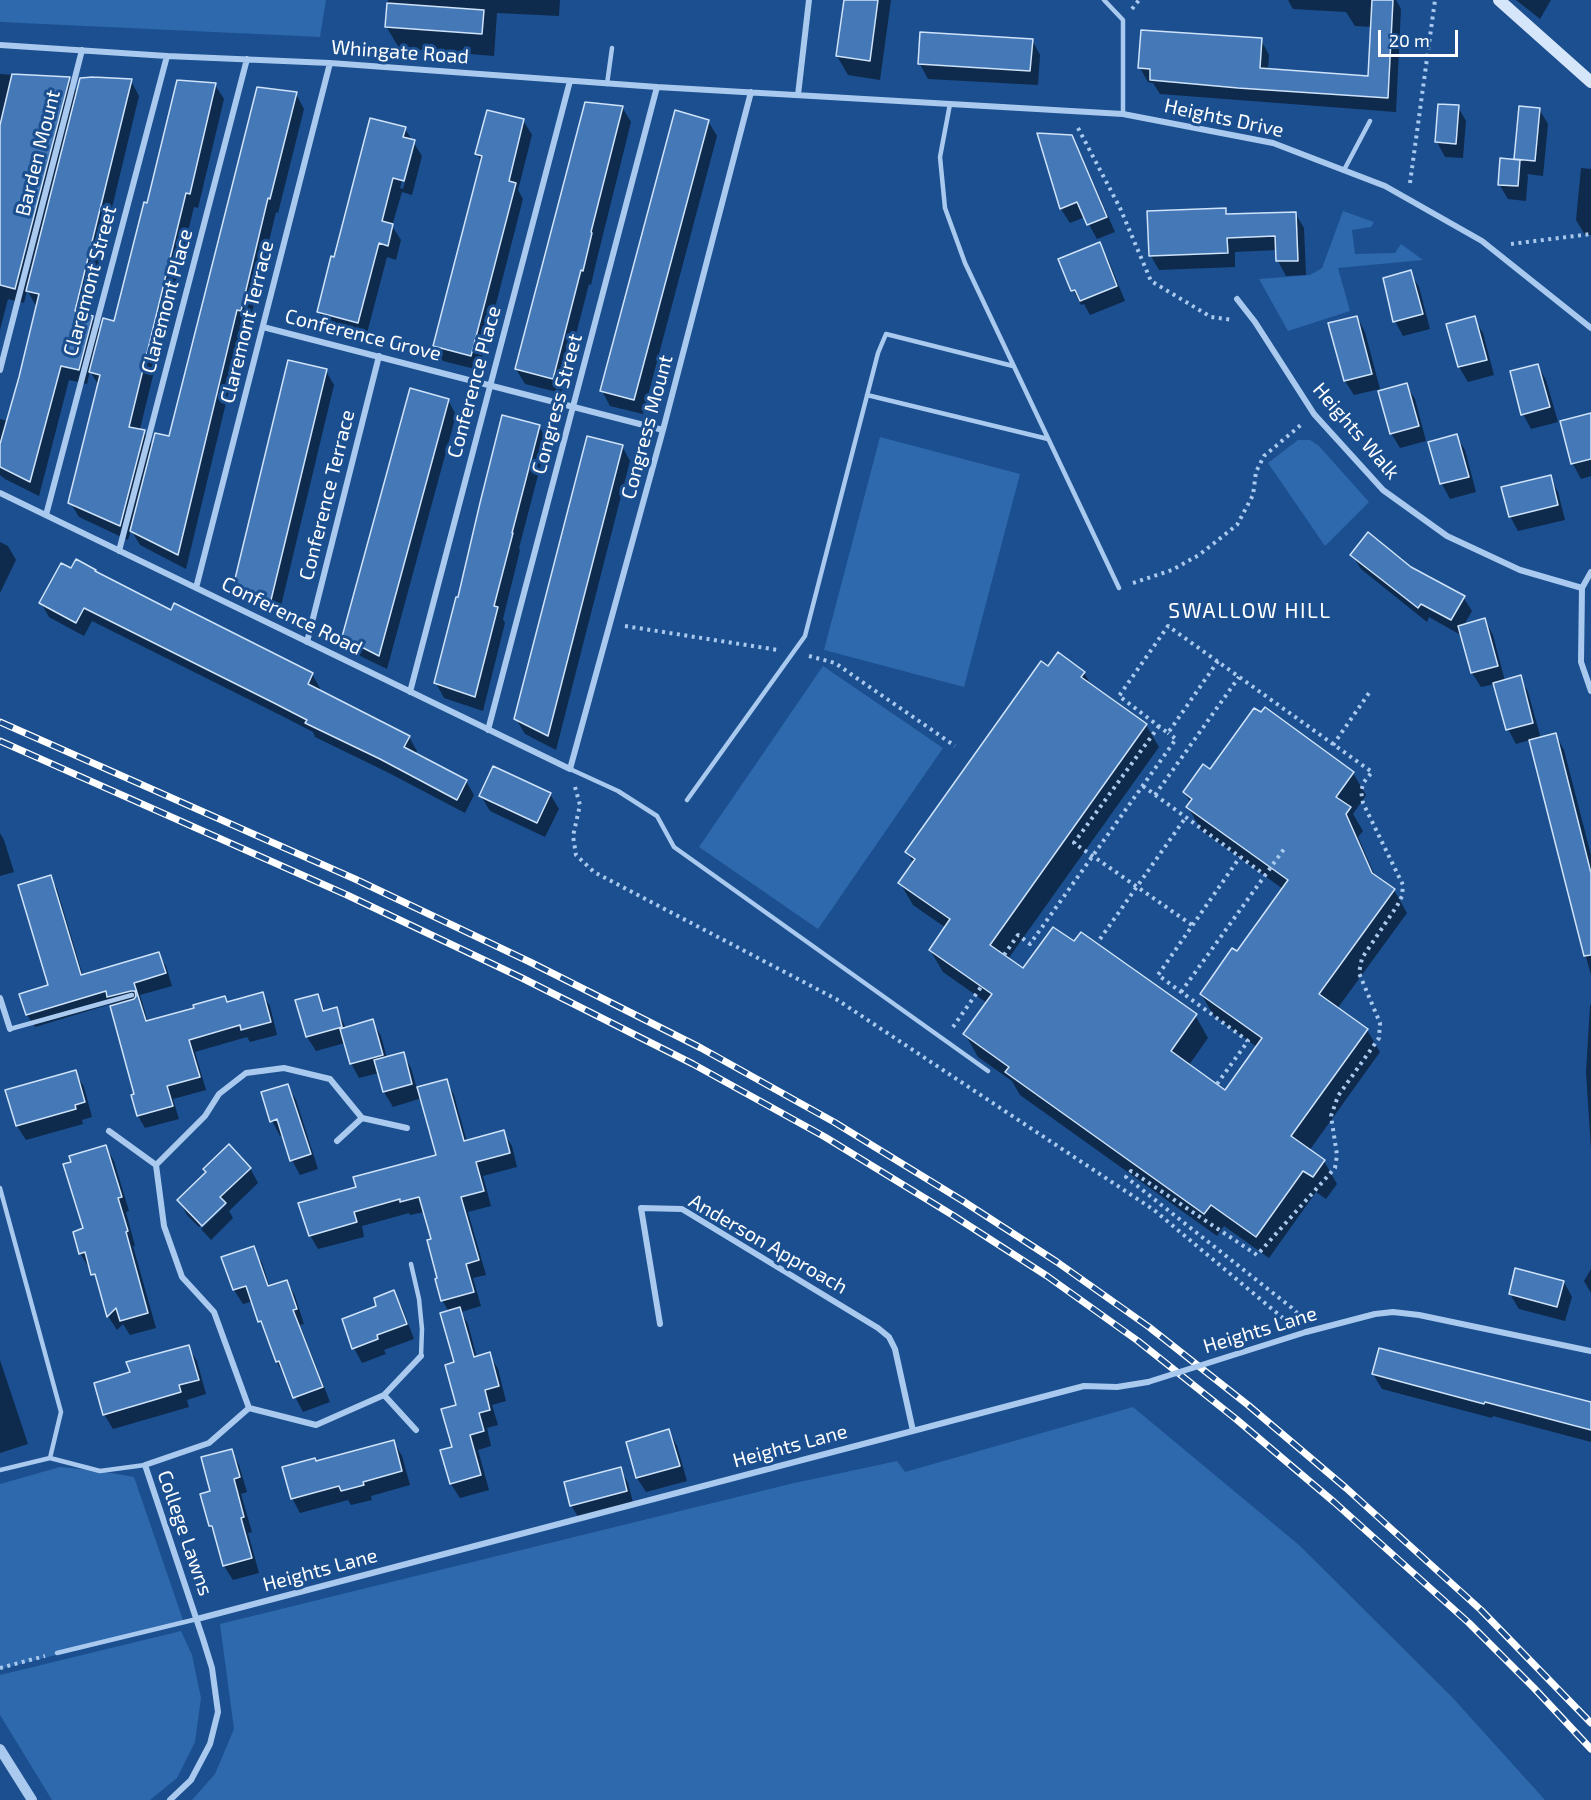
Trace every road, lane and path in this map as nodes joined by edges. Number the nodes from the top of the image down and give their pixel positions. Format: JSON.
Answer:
{"nodes":[{"id":1,"x":809,"y":0,"type":"edge"},
{"id":2,"x":1104,"y":0,"type":"edge"},
{"id":3,"x":1435,"y":0,"type":"edge"},
{"id":4,"x":1499,"y":0,"type":"edge"},
{"id":5,"x":1,"y":48,"type":"edge"},
{"id":6,"x":612,"y":48,"type":"dead end"},
{"id":7,"x":82,"y":50,"type":"junction"},
{"id":8,"x":167,"y":56,"type":"junction"},
{"id":9,"x":248,"y":59,"type":"junction"},
{"id":10,"x":330,"y":63,"type":"junction"},
{"id":11,"x":570,"y":81,"type":"junction"},
{"id":12,"x":1591,"y":82,"type":"edge"},
{"id":13,"x":607,"y":84,"type":"junction"},
{"id":14,"x":657,"y":87,"type":"junction"},
{"id":15,"x":751,"y":92,"type":"junction"},
{"id":16,"x":798,"y":95,"type":"junction"},
{"id":17,"x":950,"y":104,"type":"junction"},
{"id":18,"x":1068,"y":111,"type":"junction"},
{"id":19,"x":1123,"y":114,"type":"junction"},
{"id":20,"x":1370,"y":121,"type":"dead end"},
{"id":21,"x":1344,"y":170,"type":"junction"},
{"id":22,"x":1408,"y":199,"type":"junction"},
{"id":23,"x":1591,"y":234,"type":"edge"},
{"id":24,"x":1489,"y":247,"type":"junction"},
{"id":25,"x":1238,"y":299,"type":"dead end"},
{"id":26,"x":1255,"y":322,"type":"junction"},
{"id":27,"x":263,"y":327,"type":"junction"},
{"id":28,"x":1591,"y":328,"type":"edge"},
{"id":29,"x":379,"y":356,"type":"junction"},
{"id":30,"x":1013,"y":366,"type":"junction"},
{"id":31,"x":0,"y":369,"type":"edge"},
{"id":32,"x":490,"y":386,"type":"junction"},
{"id":33,"x":867,"y":395,"type":"junction"},
{"id":34,"x":573,"y":407,"type":"junction"},
{"id":35,"x":1314,"y":414,"type":"junction"},
{"id":36,"x":663,"y":430,"type":"junction"},
{"id":37,"x":1048,"y":439,"type":"junction"},
{"id":38,"x":0,"y":493,"type":"edge"},
{"id":39,"x":46,"y":515,"type":"junction"},
{"id":40,"x":119,"y":551,"type":"junction"},
{"id":41,"x":1591,"y":572,"type":"edge"},
{"id":42,"x":196,"y":588,"type":"junction"},
{"id":43,"x":1119,"y":588,"type":"joint"},
{"id":44,"x":1582,"y":588,"type":"junction"},
{"id":45,"x":307,"y":642,"type":"junction"},
{"id":46,"x":1218,"y":661,"type":"junction"},
{"id":47,"x":1239,"y":677,"type":"junction"},
{"id":48,"x":1591,"y":691,"type":"edge"},
{"id":49,"x":410,"y":692,"type":"junction"},
{"id":50,"x":1369,"y":693,"type":"dead end"},
{"id":51,"x":1159,"y":726,"type":"junction"},
{"id":52,"x":488,"y":730,"type":"junction"},
{"id":53,"x":1168,"y":733,"type":"junction"},
{"id":54,"x":1334,"y":745,"type":"junction"},
{"id":55,"x":570,"y":769,"type":"junction"},
{"id":56,"x":1143,"y":786,"type":"junction"},
{"id":57,"x":1155,"y":795,"type":"junction"},
{"id":58,"x":687,"y":800,"type":"dead end"},
{"id":59,"x":1186,"y":817,"type":"junction"},
{"id":60,"x":1284,"y":849,"type":"dead end"},
{"id":61,"x":1093,"y":856,"type":"junction"},
{"id":62,"x":1240,"y":857,"type":"junction"},
{"id":63,"x":1265,"y":875,"type":"junction"},
{"id":64,"x":1137,"y":887,"type":"junction"},
{"id":65,"x":1192,"y":925,"type":"junction"},
{"id":66,"x":1100,"y":939,"type":"dead end"},
{"id":67,"x":1004,"y":955,"type":"dead end"},
{"id":68,"x":981,"y":987,"type":"dead end"},
{"id":69,"x":1181,"y":992,"type":"junction"},
{"id":70,"x":132,"y":995,"type":"dead end"},
{"id":71,"x":0,"y":998,"type":"edge"},
{"id":72,"x":10,"y":1029,"type":"joint"},
{"id":73,"x":944,"y":1040,"type":"junction"},
{"id":74,"x":988,"y":1071,"type":"dead end"},
{"id":75,"x":1217,"y":1084,"type":"dead end"},
{"id":76,"x":362,"y":1118,"type":"junction"},
{"id":77,"x":407,"y":1128,"type":"dead end"},
{"id":78,"x":109,"y":1131,"type":"dead end"},
{"id":79,"x":337,"y":1141,"type":"dead end"},
{"id":80,"x":156,"y":1165,"type":"junction"},
{"id":81,"x":0,"y":1188,"type":"edge"},
{"id":82,"x":411,"y":1264,"type":"dead end"},
{"id":83,"x":1299,"y":1315,"type":"junction"},
{"id":84,"x":660,"y":1324,"type":"dead end"},
{"id":85,"x":1313,"y":1330,"type":"junction"},
{"id":86,"x":1591,"y":1351,"type":"edge"},
{"id":87,"x":421,"y":1356,"type":"joint"},
{"id":88,"x":384,"y":1395,"type":"junction"},
{"id":89,"x":249,"y":1408,"type":"junction"},
{"id":90,"x":416,"y":1430,"type":"dead end"},
{"id":91,"x":913,"y":1431,"type":"junction"},
{"id":92,"x":50,"y":1458,"type":"junction"},
{"id":93,"x":145,"y":1465,"type":"junction"},
{"id":94,"x":0,"y":1470,"type":"edge"},
{"id":95,"x":197,"y":1619,"type":"junction"},
{"id":96,"x":57,"y":1653,"type":"joint"},
{"id":97,"x":0,"y":1668,"type":"edge"},
{"id":98,"x":0,"y":1749,"type":"edge"},
{"id":99,"x":32,"y":1800,"type":"edge"},
{"id":100,"x":170,"y":1800,"type":"edge"}],
"edges":[{"from":1,"to":16,"type":"street"},
{"from":2,"to":19,"type":"lane"},
{"from":3,"to":22,"type":"path"},
{"from":4,"to":12,"type":"main road"},
{"from":5,"to":7,"type":"street","name":"Whingate Road"},
{"from":6,"to":13,"type":"lane"},
{"from":7,"to":8,"type":"street","name":"Whingate Road"},
{"from":7,"to":31,"type":"street","name":"Barden Mount"},
{"from":8,"to":9,"type":"street","name":"Whingate Road"},
{"from":8,"to":39,"type":"street","name":"Claremont Street"},
{"from":9,"to":10,"type":"street","name":"Whingate Road"},
{"from":9,"to":40,"type":"street","name":"Claremont Place"},
{"from":10,"to":11,"type":"street","name":"Whingate Road"},
{"from":10,"to":27,"type":"street","name":"Claremont Terrace"},
{"from":11,"to":13,"type":"street","name":"Whingate Road"},
{"from":11,"to":32,"type":"street","name":"Conference Place"},
{"from":13,"to":14,"type":"street","name":"Whingate Road"},
{"from":14,"to":15,"type":"street","name":"Whingate Road"},
{"from":14,"to":34,"type":"street","name":"Congress Street"},
{"from":15,"to":16,"type":"street","name":"Whingate Road"},
{"from":15,"to":36,"type":"street","name":"Congress Mount"},
{"from":16,"to":17,"type":"street","name":"Heights Drive"},
{"from":17,"to":18,"type":"street","name":"Heights Drive"},
{"from":17,"to":30,"type":"lane"},
{"from":18,"to":19,"type":"street","name":"Heights Drive"},
{"from":18,"to":26,"type":"path"},
{"from":19,"to":21,"type":"street","name":"Heights Drive"},
{"from":20,"to":21,"type":"lane"},
{"from":21,"to":22,"type":"street","name":"Heights Drive"},
{"from":22,"to":24,"type":"street","name":"Heights Drive"},
{"from":23,"to":24,"type":"path"},
{"from":24,"to":28,"type":"street","name":"Heights Drive"},
{"from":25,"to":26,"type":"street","name":"Heights Walk"},
{"from":26,"to":35,"type":"street","name":"Heights Walk"},
{"from":27,"to":29,"type":"street","name":"Conference Grove"},
{"from":27,"to":42,"type":"street","name":"Claremont Terrace"},
{"from":29,"to":32,"type":"street","name":"Conference Grove"},
{"from":29,"to":45,"type":"street","name":"Conference Terrace"},
{"from":30,"to":33,"type":"lane"},
{"from":30,"to":37,"type":"lane"},
{"from":32,"to":34,"type":"street","name":"Conference Grove"},
{"from":32,"to":49,"type":"street","name":"Conference Place"},
{"from":33,"to":37,"type":"lane"},
{"from":33,"to":58,"type":"lane"},
{"from":34,"to":36,"type":"street","name":"Conference Grove"},
{"from":34,"to":52,"type":"street","name":"Congress Street"},
{"from":35,"to":43,"type":"path"},
{"from":35,"to":44,"type":"street","name":"Heights Walk"},
{"from":36,"to":55,"type":"street","name":"Congress Mount"},
{"from":37,"to":43,"type":"lane"},
{"from":38,"to":39,"type":"street","name":"Conference Road"},
{"from":39,"to":40,"type":"street","name":"Conference Road"},
{"from":40,"to":42,"type":"street","name":"Conference Road"},
{"from":41,"to":44,"type":"street"},
{"from":42,"to":45,"type":"street","name":"Conference Road"},
{"from":44,"to":48,"type":"street"},
{"from":45,"to":49,"type":"street","name":"Conference Road"},
{"from":46,"to":47,"type":"path"},
{"from":46,"to":51,"type":"path"},
{"from":46,"to":53,"type":"path"},
{"from":47,"to":54,"type":"path"},
{"from":47,"to":57,"type":"path"},
{"from":49,"to":52,"type":"street","name":"Conference Road"},
{"from":50,"to":54,"type":"path"},
{"from":51,"to":53,"type":"path"},
{"from":51,"to":61,"type":"path"},
{"from":52,"to":55,"type":"street","name":"Conference Road"},
{"from":53,"to":56,"type":"path"},
{"from":54,"to":83,"type":"path"},
{"from":55,"to":73,"type":"lane"},
{"from":55,"to":83,"type":"path"},
{"from":56,"to":57,"type":"path"},
{"from":56,"to":61,"type":"path"},
{"from":57,"to":59,"type":"path"},
{"from":59,"to":62,"type":"path"},
{"from":59,"to":64,"type":"path"},
{"from":60,"to":63,"type":"path"},
{"from":61,"to":64,"type":"path"},
{"from":61,"to":67,"type":"path"},
{"from":62,"to":63,"type":"path"},
{"from":62,"to":65,"type":"path"},
{"from":63,"to":69,"type":"path"},
{"from":64,"to":65,"type":"path"},
{"from":64,"to":66,"type":"path"},
{"from":65,"to":69,"type":"path"},
{"from":68,"to":73,"type":"path"},
{"from":69,"to":75,"type":"path"},
{"from":70,"to":72,"type":"lane"},
{"from":71,"to":72,"type":"street"},
{"from":73,"to":74,"type":"lane"},
{"from":76,"to":77,"type":"street"},
{"from":76,"to":79,"type":"street"},
{"from":76,"to":80,"type":"street"},
{"from":78,"to":80,"type":"street"},
{"from":80,"to":89,"type":"street"},
{"from":81,"to":92,"type":"lane"},
{"from":82,"to":87,"type":"lane"},
{"from":83,"to":85,"type":"path"},
{"from":84,"to":91,"type":"street","name":"Anderson Approach"},
{"from":85,"to":86,"type":"street","name":"Heights Lane"},
{"from":85,"to":91,"type":"street","name":"Heights Lane","bridge":true},
{"from":87,"to":88,"type":"street"},
{"from":88,"to":89,"type":"street"},
{"from":88,"to":90,"type":"street"},
{"from":89,"to":93,"type":"street","name":"College Lawns"},
{"from":91,"to":95,"type":"street","name":"Heights Lane"},
{"from":92,"to":93,"type":"lane"},
{"from":92,"to":94,"type":"lane"},
{"from":93,"to":95,"type":"street","name":"College Lawns"},
{"from":95,"to":96,"type":"lane","name":"Heights Lane"},
{"from":95,"to":100,"type":"street","name":"College Lawns"},
{"from":96,"to":97,"type":"path"},
{"from":98,"to":99,"type":"street"}]}
